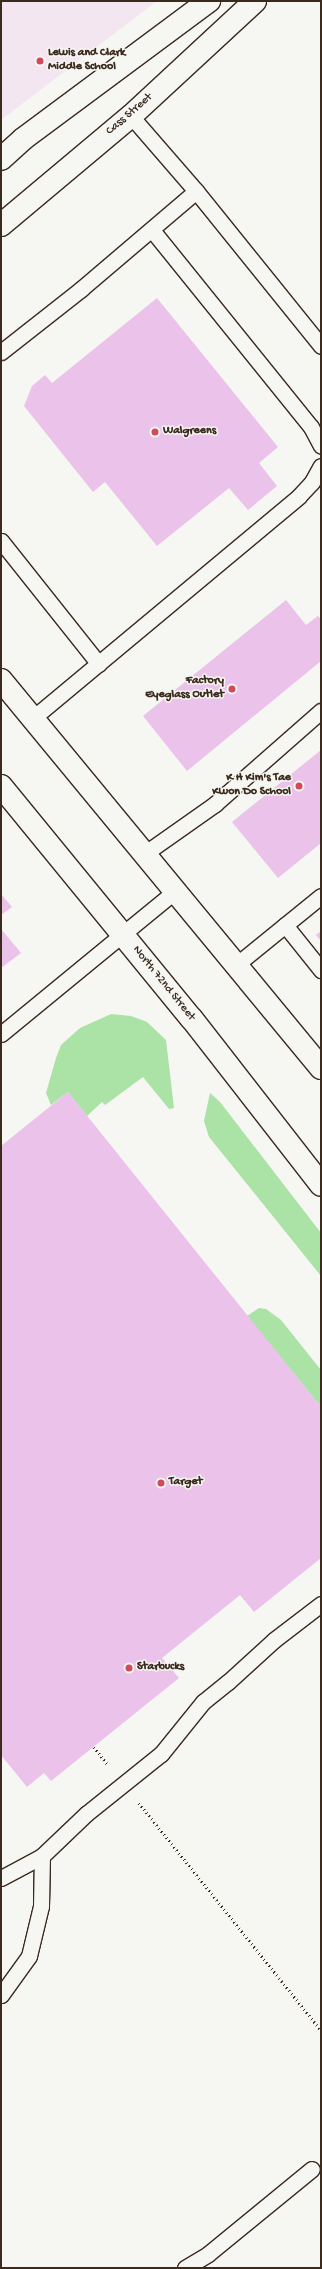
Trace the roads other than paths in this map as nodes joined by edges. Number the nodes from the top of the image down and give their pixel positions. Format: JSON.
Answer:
{"nodes":[{"id":1,"x":210,"y":1,"type":"edge"},
{"id":2,"x":255,"y":1,"type":"edge"},
{"id":3,"x":131,"y":116,"type":"junction"},
{"id":4,"x":1,"y":159,"type":"edge"},
{"id":5,"x":196,"y":191,"type":"junction"},
{"id":6,"x":1,"y":225,"type":"edge"},
{"id":7,"x":152,"y":230,"type":"junction"},
{"id":8,"x":321,"y":346,"type":"edge"},
{"id":9,"x":1,"y":352,"type":"edge"},
{"id":10,"x":321,"y":446,"type":"edge"},
{"id":11,"x":321,"y":466,"type":"edge"},
{"id":12,"x":1,"y":542,"type":"edge"},
{"id":13,"x":99,"y":664,"type":"junction"},
{"id":14,"x":1,"y":680,"type":"edge"},
{"id":15,"x":321,"y":711,"type":"edge"},
{"id":16,"x":33,"y":718,"type":"junction"},
{"id":17,"x":1,"y":786,"type":"edge"},
{"id":18,"x":144,"y":854,"type":"junction"},
{"id":19,"x":175,"y":891,"type":"junction"},
{"id":20,"x":321,"y":896,"type":"edge"},
{"id":21,"x":285,"y":925,"type":"junction"},
{"id":22,"x":123,"y":934,"type":"junction"},
{"id":23,"x":236,"y":965,"type":"junction"},
{"id":24,"x":321,"y":970,"type":"edge"},
{"id":25,"x":1,"y":1034,"type":"edge"},
{"id":26,"x":321,"y":1068,"type":"edge"},
{"id":27,"x":321,"y":1185,"type":"edge"},
{"id":28,"x":321,"y":1604,"type":"edge"},
{"id":29,"x":42,"y":1856,"type":"junction"},
{"id":30,"x":1,"y":1878,"type":"edge"},
{"id":31,"x":1,"y":1995,"type":"edge"},
{"id":32,"x":312,"y":2170,"type":"dead end"},
{"id":33,"x":185,"y":2268,"type":"edge"}],
"edges":[{"from":1,"to":4,"type":"main road"},
{"from":2,"to":3,"type":"main road","name":"Cass Street"},
{"from":3,"to":5,"type":"lane"},
{"from":3,"to":6,"type":"main road","name":"Cass Street"},
{"from":5,"to":7,"type":"lane"},
{"from":5,"to":8,"type":"lane"},
{"from":7,"to":9,"type":"lane"},
{"from":7,"to":10,"type":"lane"},
{"from":11,"to":13,"type":"lane"},
{"from":12,"to":13,"type":"lane"},
{"from":13,"to":16,"type":"lane"},
{"from":14,"to":16,"type":"main road"},
{"from":15,"to":18,"type":"lane"},
{"from":16,"to":18,"type":"main road"},
{"from":17,"to":22,"type":"main road","name":"North 72nd Street"},
{"from":18,"to":19,"type":"main road"},
{"from":19,"to":22,"type":"lane"},
{"from":19,"to":23,"type":"main road"},
{"from":20,"to":21,"type":"lane"},
{"from":21,"to":23,"type":"lane"},
{"from":21,"to":24,"type":"lane"},
{"from":22,"to":25,"type":"lane"},
{"from":22,"to":27,"type":"main road","name":"North 72nd Street"},
{"from":23,"to":26,"type":"main road"},
{"from":28,"to":29,"type":"lane"},
{"from":29,"to":30,"type":"lane"},
{"from":29,"to":31,"type":"lane"},
{"from":32,"to":33,"type":"lane"}]}
